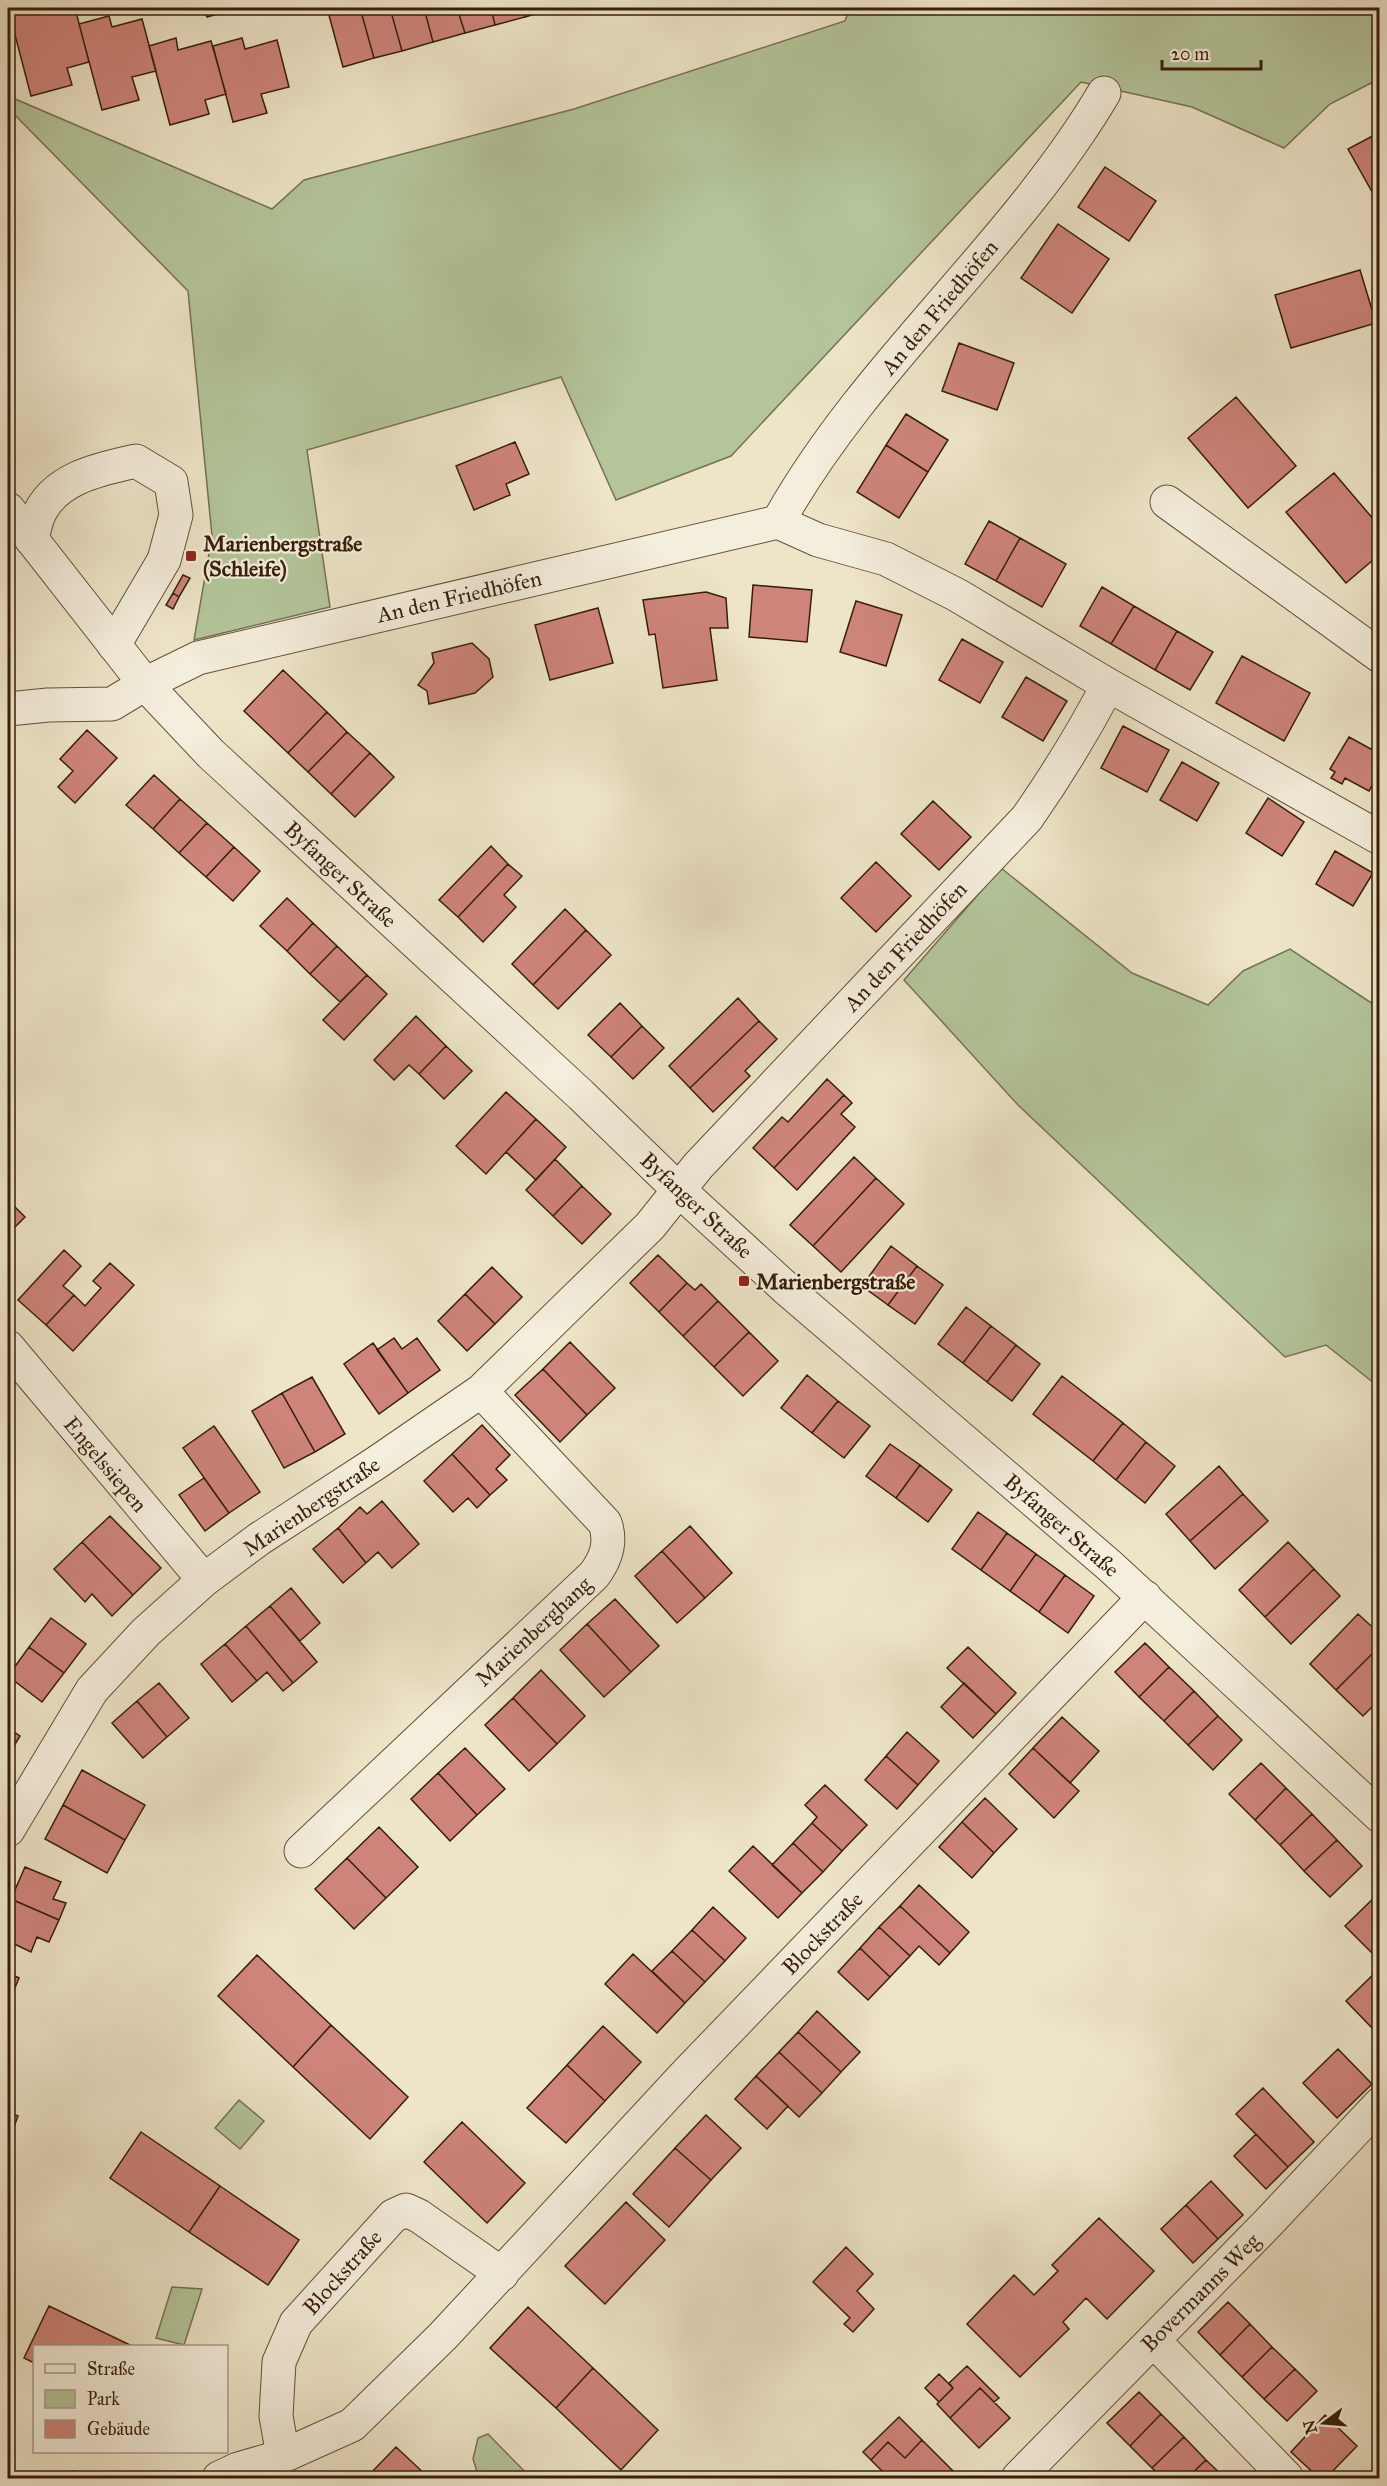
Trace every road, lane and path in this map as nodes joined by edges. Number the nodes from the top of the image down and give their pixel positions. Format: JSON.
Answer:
{"nodes":[{"id":1,"x":1104,"y":93,"type":"dead end"},
{"id":2,"x":1167,"y":502,"type":"dead end"},
{"id":3,"x":8,"y":510,"type":"edge"},
{"id":4,"x":778,"y":522,"type":"junction"},
{"id":5,"x":32,"y":540,"type":"junction"},
{"id":6,"x":114,"y":645,"type":"junction"},
{"id":7,"x":1380,"y":656,"type":"edge"},
{"id":8,"x":145,"y":684,"type":"junction"},
{"id":9,"x":1108,"y":685,"type":"junction"},
{"id":10,"x":8,"y":709,"type":"edge"},
{"id":11,"x":1380,"y":838,"type":"edge"},
{"id":12,"x":680,"y":1191,"type":"junction"},
{"id":13,"x":8,"y":1347,"type":"edge"},
{"id":14,"x":481,"y":1391,"type":"junction"},
{"id":15,"x":204,"y":1580,"type":"junction"},
{"id":16,"x":1145,"y":1597,"type":"junction"},
{"id":17,"x":1380,"y":1816,"type":"edge"},
{"id":18,"x":8,"y":1830,"type":"edge"},
{"id":19,"x":301,"y":1851,"type":"dead end"},
{"id":20,"x":1380,"y":2104,"type":"edge"},
{"id":21,"x":502,"y":2274,"type":"junction"},
{"id":22,"x":1152,"y":2340,"type":"junction"},
{"id":23,"x":283,"y":2456,"type":"junction"},
{"id":24,"x":219,"y":2478,"type":"edge"},
{"id":25,"x":1018,"y":2478,"type":"edge"},
{"id":26,"x":1287,"y":2478,"type":"edge"}],
"edges":[{"from":1,"to":4,"type":"street","name":"An den Friedhöfen"},
{"from":2,"to":7,"type":"street"},
{"from":3,"to":5,"type":"street","name":"Byfanger Straße"},
{"from":4,"to":8,"type":"street","name":"An den Friedhöfen"},
{"from":4,"to":9,"type":"street"},
{"from":5,"to":6,"type":"street","name":"Byfanger Straße"},
{"from":5,"to":6,"type":"street"},
{"from":6,"to":8,"type":"street","name":"Byfanger Straße"},
{"from":8,"to":10,"type":"street"},
{"from":8,"to":12,"type":"street","name":"Byfanger Straße"},
{"from":9,"to":11,"type":"street"},
{"from":9,"to":12,"type":"street","name":"An den Friedhöfen"},
{"from":12,"to":14,"type":"street","name":"Marienbergstraße"},
{"from":12,"to":16,"type":"street","name":"Byfanger Straße"},
{"from":13,"to":15,"type":"street","name":"Engelssiepen"},
{"from":14,"to":15,"type":"street","name":"Marienbergstraße"},
{"from":14,"to":19,"type":"street","name":"Marienberghang"},
{"from":15,"to":18,"type":"street","name":"Marienbergstraße"},
{"from":16,"to":17,"type":"street","name":"Byfanger Straße"},
{"from":16,"to":21,"type":"street","name":"Blockstraße"},
{"from":20,"to":22,"type":"street","name":"Bovermanns Weg"},
{"from":21,"to":23,"type":"street","name":"Blockstraße"},
{"from":21,"to":23,"type":"street","name":"Blockstraße"},
{"from":22,"to":25,"type":"street","name":"Bovermanns Weg"},
{"from":22,"to":26,"type":"street"},
{"from":23,"to":24,"type":"street","name":"Blockstraße"}]}
